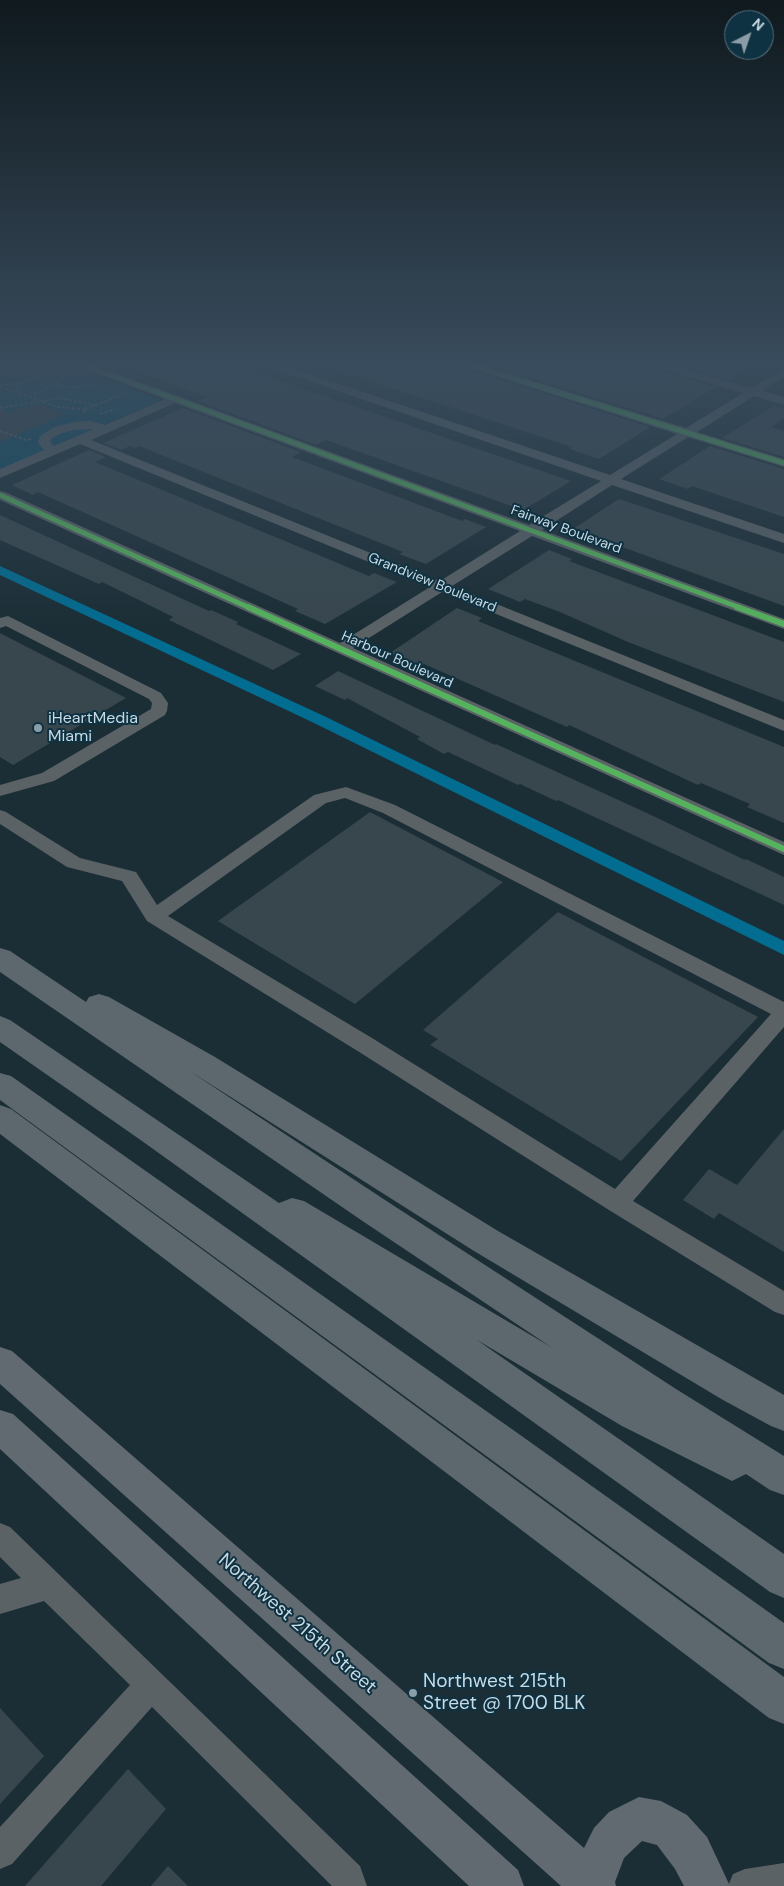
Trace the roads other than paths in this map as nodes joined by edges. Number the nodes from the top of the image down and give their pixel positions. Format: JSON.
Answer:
{"nodes":[{"id":1,"x":48,"y":454,"type":"edge"},
{"id":2,"x":116,"y":454,"type":"edge"},
{"id":3,"x":325,"y":454,"type":"edge"},
{"id":4,"x":541,"y":454,"type":"edge"},
{"id":5,"x":545,"y":454,"type":"edge"},
{"id":6,"x":653,"y":454,"type":"edge"},
{"id":7,"x":755,"y":454,"type":"edge"},
{"id":8,"x":784,"y":463,"type":"edge"},
{"id":9,"x":0,"y":474,"type":"edge"},
{"id":10,"x":614,"y":478,"type":"junction"},
{"id":11,"x":0,"y":495,"type":"edge"},
{"id":12,"x":531,"y":530,"type":"junction"},
{"id":13,"x":784,"y":532,"type":"edge"},
{"id":14,"x":784,"y":539,"type":"edge"},
{"id":15,"x":441,"y":586,"type":"junction"},
{"id":16,"x":0,"y":622,"type":"edge"},
{"id":17,"x":784,"y":624,"type":"edge"},
{"id":18,"x":342,"y":649,"type":"junction"},
{"id":19,"x":784,"y":726,"type":"edge"},
{"id":20,"x":0,"y":791,"type":"edge"},
{"id":21,"x":0,"y":816,"type":"edge"},
{"id":22,"x":784,"y":848,"type":"edge"},
{"id":23,"x":154,"y":916,"type":"junction"},
{"id":24,"x":0,"y":946,"type":"edge"},
{"id":25,"x":0,"y":958,"type":"edge"},
{"id":26,"x":784,"y":1012,"type":"edge"},
{"id":27,"x":0,"y":1027,"type":"edge"},
{"id":28,"x":0,"y":1084,"type":"edge"},
{"id":29,"x":0,"y":1117,"type":"edge"},
{"id":30,"x":152,"y":1132,"type":"junction"},
{"id":31,"x":617,"y":1203,"type":"junction"},
{"id":32,"x":784,"y":1304,"type":"edge"},
{"id":33,"x":0,"y":1362,"type":"edge"},
{"id":34,"x":784,"y":1414,"type":"edge"},
{"id":35,"x":0,"y":1426,"type":"edge"},
{"id":36,"x":784,"y":1476,"type":"edge"},
{"id":37,"x":784,"y":1490,"type":"edge"},
{"id":38,"x":0,"y":1537,"type":"edge"},
{"id":39,"x":784,"y":1578,"type":"edge"},
{"id":40,"x":49,"y":1585,"type":"junction"},
{"id":41,"x":0,"y":1599,"type":"edge"},
{"id":42,"x":784,"y":1648,"type":"edge"},
{"id":43,"x":151,"y":1685,"type":"junction"},
{"id":44,"x":784,"y":1703,"type":"edge"},
{"id":45,"x":0,"y":1852,"type":"edge"},
{"id":46,"x":784,"y":1880,"type":"edge"},
{"id":47,"x":592,"y":1885,"type":"edge"},
{"id":48,"x":350,"y":1886,"type":"edge"},
{"id":49,"x":502,"y":1886,"type":"edge"},
{"id":50,"x":708,"y":1886,"type":"edge"},
{"id":51,"x":745,"y":1886,"type":"edge"}],
"edges":[{"from":1,"to":9,"type":"street"},
{"from":2,"to":15,"type":"street","name":"Grandview Boulevard"},
{"from":3,"to":12,"type":"street","name":"Fairway Boulevard"},
{"from":4,"to":10,"type":"street"},
{"from":5,"to":10,"type":"street"},
{"from":6,"to":10,"type":"street"},
{"from":7,"to":8,"type":"street"},
{"from":10,"to":12,"type":"street"},
{"from":10,"to":13,"type":"street"},
{"from":10,"to":14,"type":"street"},
{"from":11,"to":18,"type":"street","name":"Harbour Boulevard"},
{"from":12,"to":15,"type":"street"},
{"from":12,"to":17,"type":"street","name":"Fairway Boulevard"},
{"from":15,"to":18,"type":"street"},
{"from":15,"to":19,"type":"street","name":"Grandview Boulevard"},
{"from":16,"to":20,"type":"street"},
{"from":18,"to":22,"type":"street","name":"Harbour Boulevard"},
{"from":21,"to":23,"type":"street"},
{"from":23,"to":26,"type":"street"},
{"from":23,"to":31,"type":"street"},
{"from":24,"to":34,"type":"highway"},
{"from":25,"to":36,"type":"highway"},
{"from":26,"to":31,"type":"street"},
{"from":27,"to":30,"type":"highway"},
{"from":28,"to":42,"type":"highway"},
{"from":29,"to":44,"type":"highway"},
{"from":30,"to":37,"type":"highway"},
{"from":30,"to":39,"type":"highway"},
{"from":31,"to":32,"type":"street"},
{"from":33,"to":47,"type":"main road","name":"Northwest 215th Street"},
{"from":35,"to":49,"type":"main road"},
{"from":38,"to":40,"type":"street"},
{"from":40,"to":41,"type":"street"},
{"from":40,"to":43,"type":"street"},
{"from":43,"to":45,"type":"street"},
{"from":43,"to":48,"type":"street"},
{"from":46,"to":51,"type":"street"},
{"from":47,"to":50,"type":"main road"}]}
